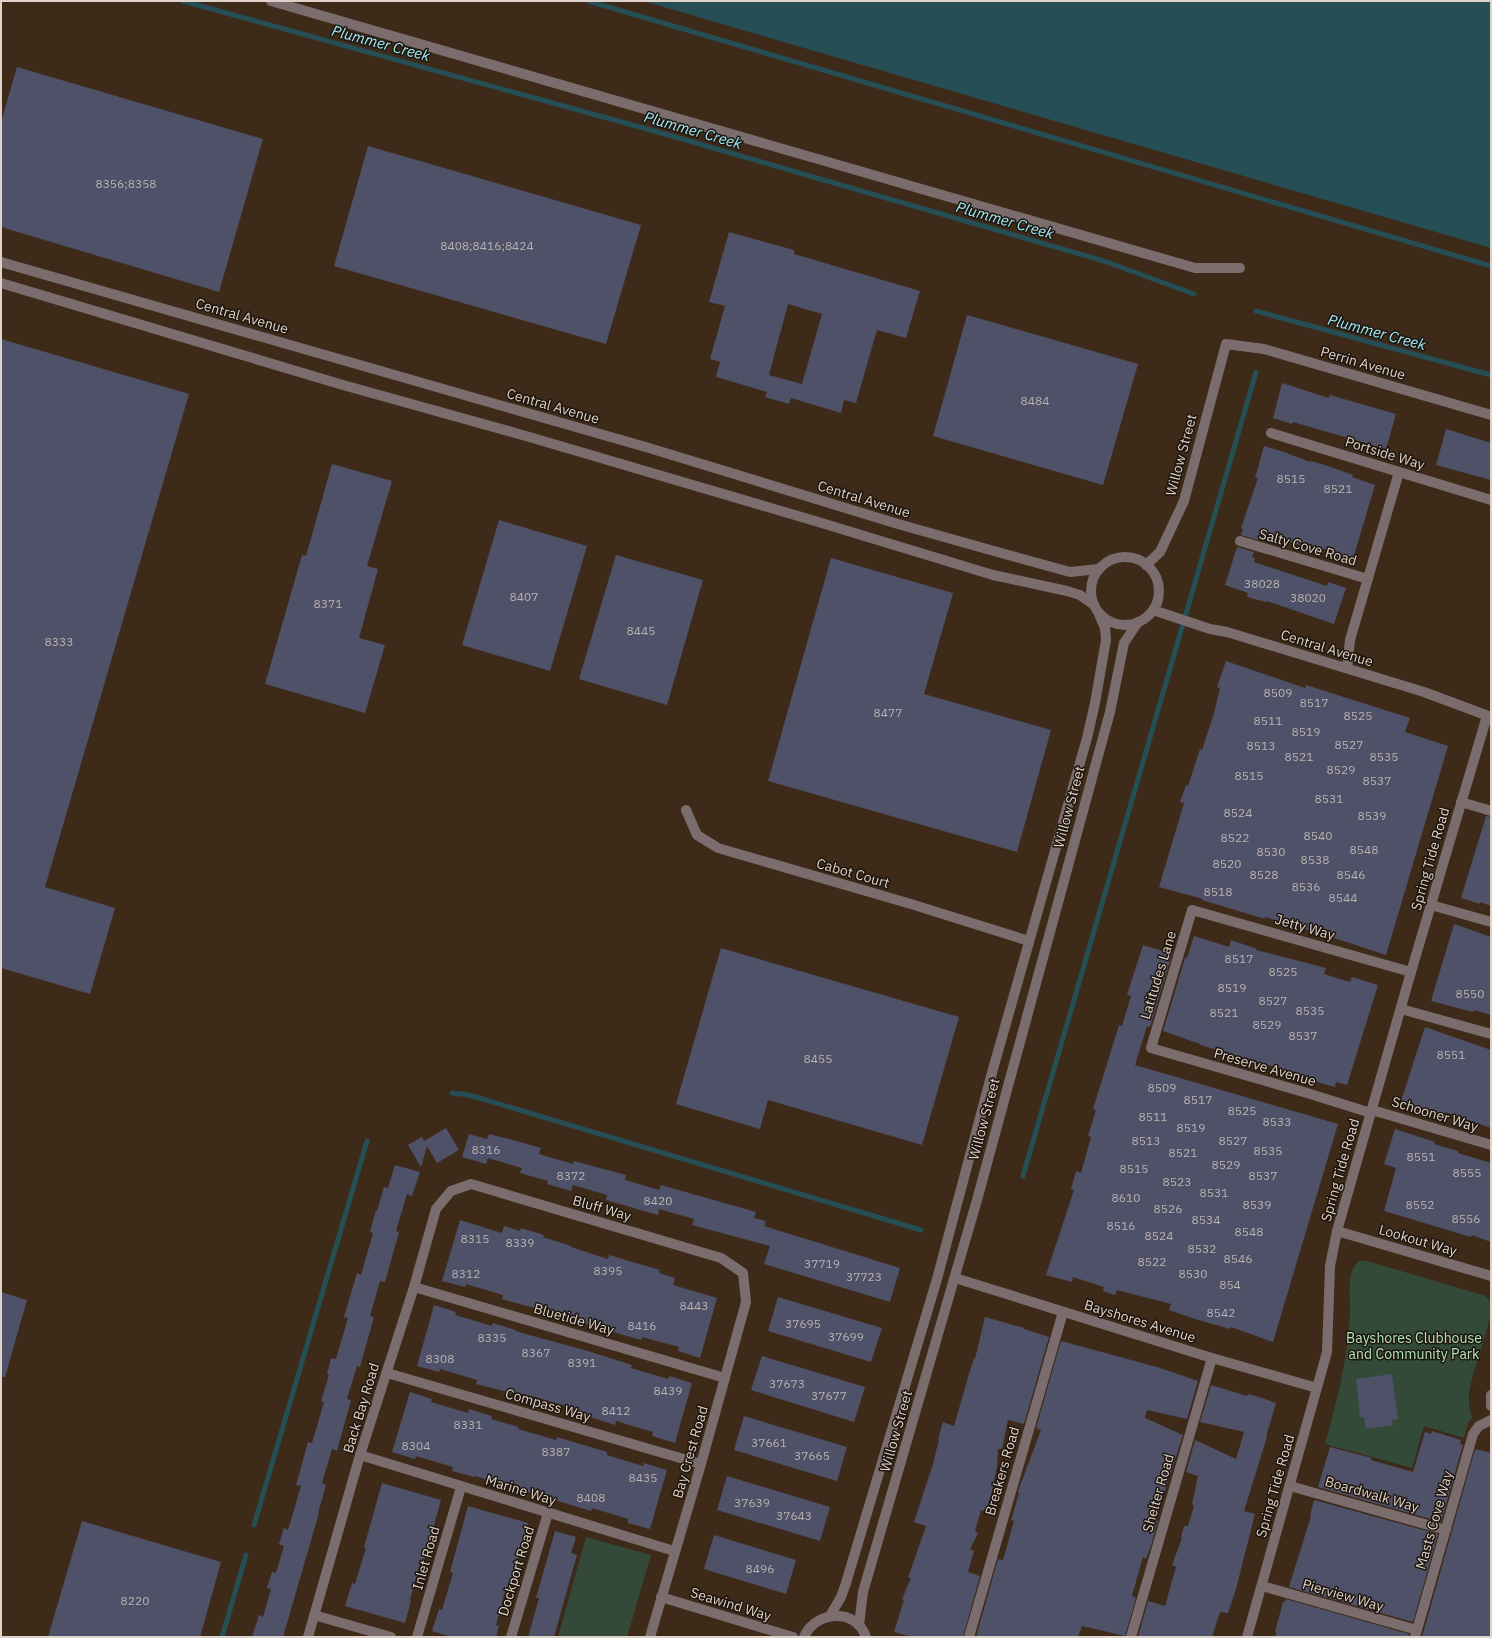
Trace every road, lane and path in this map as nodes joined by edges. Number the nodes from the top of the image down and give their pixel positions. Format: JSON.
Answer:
{"nodes":[{"id":1,"x":270,"y":1,"type":"edge"},
{"id":2,"x":1,"y":262,"type":"edge"},
{"id":3,"x":1240,"y":268,"type":"dead end"},
{"id":4,"x":1,"y":283,"type":"edge"},
{"id":5,"x":1226,"y":344,"type":"joint"},
{"id":6,"x":1491,"y":415,"type":"edge"},
{"id":7,"x":1271,"y":433,"type":"dead end"},
{"id":8,"x":1399,"y":472,"type":"junction"},
{"id":9,"x":1491,"y":500,"type":"edge"},
{"id":10,"x":1240,"y":542,"type":"dead end"},
{"id":11,"x":1146,"y":565,"type":"junction"},
{"id":12,"x":1098,"y":569,"type":"junction"},
{"id":13,"x":1368,"y":579,"type":"junction"},
{"id":14,"x":1096,"y":609,"type":"junction"},
{"id":15,"x":1153,"y":610,"type":"junction"},
{"id":16,"x":1138,"y":622,"type":"junction"},
{"id":17,"x":1347,"y":668,"type":"junction"},
{"id":18,"x":1489,"y":716,"type":"edge"},
{"id":19,"x":1461,"y":802,"type":"junction"},
{"id":20,"x":686,"y":810,"type":"dead end"},
{"id":21,"x":1491,"y":811,"type":"edge"},
{"id":22,"x":1431,"y":905,"type":"junction"},
{"id":23,"x":1192,"y":910,"type":"joint"},
{"id":24,"x":1491,"y":922,"type":"edge"},
{"id":25,"x":1030,"y":941,"type":"junction"},
{"id":26,"x":1411,"y":972,"type":"junction"},
{"id":27,"x":1401,"y":1009,"type":"junction"},
{"id":28,"x":1491,"y":1034,"type":"edge"},
{"id":29,"x":1151,"y":1048,"type":"joint"},
{"id":30,"x":1371,"y":1111,"type":"junction"},
{"id":31,"x":1491,"y":1145,"type":"edge"},
{"id":32,"x":451,"y":1192,"type":"joint"},
{"id":33,"x":1337,"y":1231,"type":"junction"},
{"id":34,"x":743,"y":1273,"type":"joint"},
{"id":35,"x":1491,"y":1276,"type":"edge"},
{"id":36,"x":955,"y":1278,"type":"junction"},
{"id":37,"x":414,"y":1287,"type":"junction"},
{"id":38,"x":1063,"y":1312,"type":"junction"},
{"id":39,"x":1212,"y":1358,"type":"junction"},
{"id":40,"x":387,"y":1373,"type":"junction"},
{"id":41,"x":725,"y":1378,"type":"junction"},
{"id":42,"x":1317,"y":1388,"type":"junction"},
{"id":43,"x":1491,"y":1395,"type":"edge"},
{"id":44,"x":1491,"y":1406,"type":"edge"},
{"id":45,"x":1491,"y":1420,"type":"edge"},
{"id":46,"x":360,"y":1455,"type":"junction"},
{"id":47,"x":701,"y":1464,"type":"junction"},
{"id":48,"x":1290,"y":1486,"type":"junction"},
{"id":49,"x":461,"y":1487,"type":"junction"},
{"id":50,"x":548,"y":1513,"type":"junction"},
{"id":51,"x":1446,"y":1530,"type":"junction"},
{"id":52,"x":674,"y":1551,"type":"junction"},
{"id":53,"x":1262,"y":1586,"type":"junction"},
{"id":54,"x":661,"y":1598,"type":"junction"},
{"id":55,"x":314,"y":1615,"type":"junction"},
{"id":56,"x":830,"y":1616,"type":"junction"},
{"id":57,"x":859,"y":1626,"type":"junction"},
{"id":58,"x":1416,"y":1634,"type":"edge"},
{"id":59,"x":308,"y":1637,"type":"edge"},
{"id":60,"x":391,"y":1637,"type":"edge"},
{"id":61,"x":417,"y":1637,"type":"edge"},
{"id":62,"x":511,"y":1637,"type":"edge"},
{"id":63,"x":650,"y":1637,"type":"edge"},
{"id":64,"x":793,"y":1637,"type":"edge"},
{"id":65,"x":804,"y":1637,"type":"edge"},
{"id":66,"x":866,"y":1637,"type":"edge"},
{"id":67,"x":969,"y":1637,"type":"edge"},
{"id":68,"x":1131,"y":1637,"type":"edge"},
{"id":69,"x":1247,"y":1637,"type":"edge"}],
"edges":[{"from":1,"to":3,"type":"street"},
{"from":2,"to":12,"type":"street","name":"Central Avenue"},
{"from":4,"to":14,"type":"street"},
{"from":5,"to":6,"type":"street","name":"Perrin Avenue"},
{"from":5,"to":11,"type":"street","name":"Willow Street"},
{"from":7,"to":8,"type":"street","name":"Portside Way"},
{"from":8,"to":9,"type":"street","name":"Portside Way"},
{"from":8,"to":13,"type":"street","name":"Salty Cove Road"},
{"from":10,"to":13,"type":"street","name":"Salty Cove Road"},
{"from":11,"to":12,"type":"street"},
{"from":11,"to":15,"type":"street"},
{"from":12,"to":14,"type":"street"},
{"from":13,"to":17,"type":"street","name":"Salty Cove Road"},
{"from":14,"to":16,"type":"street"},
{"from":14,"to":25,"type":"street","name":"Willow Street"},
{"from":15,"to":16,"type":"street"},
{"from":15,"to":17,"type":"street","name":"Central Avenue"},
{"from":16,"to":36,"type":"street","name":"Willow Street"},
{"from":17,"to":18,"type":"street","name":"Central Avenue"},
{"from":18,"to":19,"type":"street","name":"Spring Tide Road"},
{"from":19,"to":21,"type":"street"},
{"from":19,"to":22,"type":"street","name":"Spring Tide Road"},
{"from":20,"to":25,"type":"street","name":"Cabot Court"},
{"from":22,"to":24,"type":"street"},
{"from":22,"to":26,"type":"street","name":"Spring Tide Road"},
{"from":23,"to":26,"type":"street","name":"Jetty Way"},
{"from":23,"to":29,"type":"street","name":"Latitudes Lane"},
{"from":25,"to":56,"type":"street","name":"Willow Street"},
{"from":26,"to":27,"type":"street","name":"Spring Tide Road"},
{"from":27,"to":28,"type":"street"},
{"from":27,"to":30,"type":"street","name":"Spring Tide Road"},
{"from":29,"to":30,"type":"street","name":"Preserve Avenue"},
{"from":30,"to":31,"type":"street","name":"Schooner Way"},
{"from":30,"to":33,"type":"street","name":"Spring Tide Road"},
{"from":32,"to":34,"type":"street","name":"Bluff Way"},
{"from":32,"to":37,"type":"street","name":"Back Bay Road"},
{"from":33,"to":35,"type":"street","name":"Lookout Way"},
{"from":33,"to":42,"type":"street","name":"Spring Tide Road"},
{"from":34,"to":41,"type":"street","name":"Bay Crest Road"},
{"from":36,"to":38,"type":"street","name":"Bayshores Avenue"},
{"from":36,"to":57,"type":"street","name":"Willow Street"},
{"from":37,"to":40,"type":"street","name":"Back Bay Road"},
{"from":37,"to":41,"type":"street","name":"Bluetide Way"},
{"from":38,"to":39,"type":"street","name":"Bayshores Avenue"},
{"from":38,"to":67,"type":"street","name":"Breakers Road"},
{"from":39,"to":42,"type":"street","name":"Bayshores Avenue"},
{"from":39,"to":68,"type":"street","name":"Shelter Road"},
{"from":40,"to":46,"type":"street","name":"Back Bay Road"},
{"from":40,"to":47,"type":"street","name":"Compass Way"},
{"from":41,"to":47,"type":"street","name":"Bay Crest Road"},
{"from":42,"to":48,"type":"street","name":"Spring Tide Road"},
{"from":43,"to":44,"type":"street"},
{"from":45,"to":51,"type":"street","name":"Masts Cove Way"},
{"from":46,"to":49,"type":"street","name":"Marine Way"},
{"from":46,"to":55,"type":"street","name":"Back Bay Road"},
{"from":47,"to":52,"type":"street","name":"Bay Crest Road"},
{"from":48,"to":51,"type":"street","name":"Boardwalk Way"},
{"from":48,"to":53,"type":"street","name":"Spring Tide Road"},
{"from":49,"to":50,"type":"street","name":"Marine Way"},
{"from":49,"to":61,"type":"street","name":"Inlet Road"},
{"from":50,"to":52,"type":"street","name":"Marine Way"},
{"from":50,"to":62,"type":"street","name":"Dockport Road"},
{"from":51,"to":58,"type":"street","name":"Masts Cove Way"},
{"from":52,"to":54,"type":"street","name":"Bay Crest Road"},
{"from":53,"to":58,"type":"street","name":"Pierview Way"},
{"from":53,"to":69,"type":"street","name":"Spring Tide Road"},
{"from":54,"to":63,"type":"street","name":"Bay Crest Road"},
{"from":54,"to":64,"type":"street","name":"Seawind Way"},
{"from":55,"to":59,"type":"street","name":"Back Bay Road"},
{"from":55,"to":60,"type":"street"},
{"from":56,"to":57,"type":"street"},
{"from":56,"to":65,"type":"street"},
{"from":57,"to":66,"type":"street"}]}
